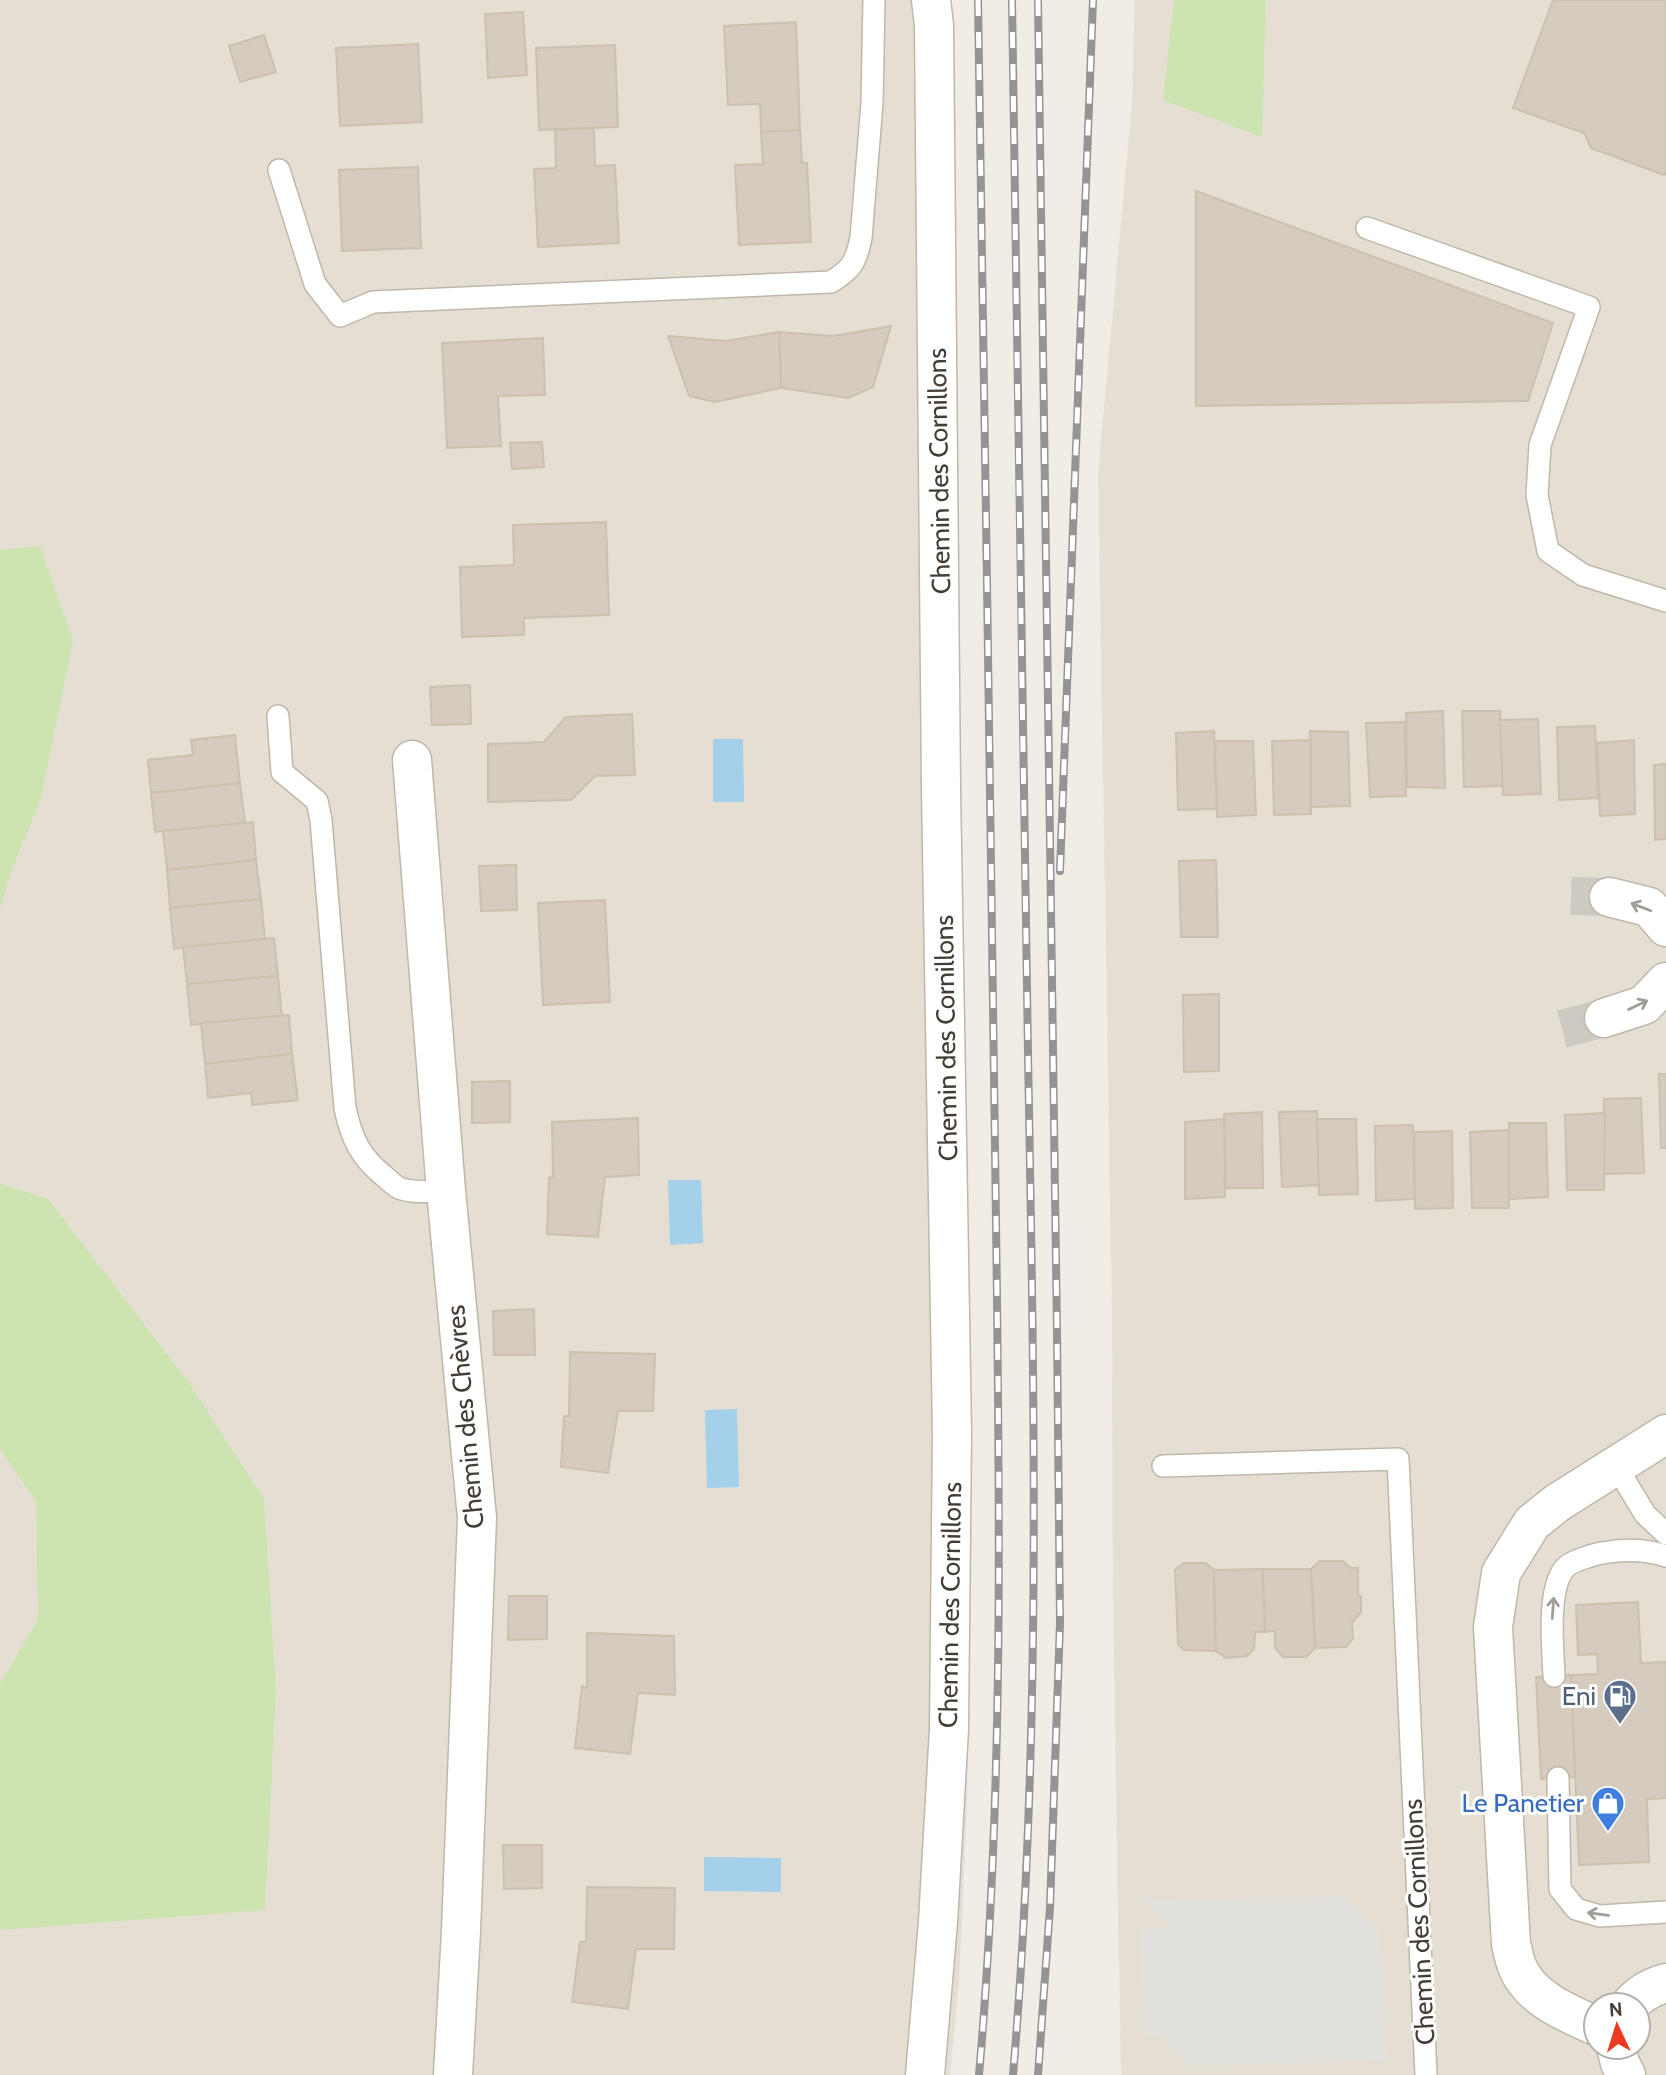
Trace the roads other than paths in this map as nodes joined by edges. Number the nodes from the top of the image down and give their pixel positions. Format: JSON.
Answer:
{"nodes":[{"id":1,"x":874,"y":0,"type":"edge"},
{"id":2,"x":931,"y":0,"type":"edge"},
{"id":3,"x":279,"y":170,"type":"dead end"},
{"id":4,"x":1367,"y":228,"type":"dead end"},
{"id":5,"x":1666,"y":601,"type":"edge"},
{"id":6,"x":278,"y":716,"type":"dead end"},
{"id":7,"x":412,"y":760,"type":"dead end"},
{"id":8,"x":1609,"y":897,"type":"tunnel mouth"},
{"id":9,"x":1666,"y":927,"type":"edge"},
{"id":10,"x":1666,"y":982,"type":"edge"},
{"id":11,"x":1604,"y":1018,"type":"tunnel mouth"},
{"id":12,"x":446,"y":1191,"type":"junction"},
{"id":13,"x":1666,"y":1434,"type":"edge"},
{"id":14,"x":1163,"y":1466,"type":"dead end"},
{"id":15,"x":1616,"y":1466,"type":"junction"},
{"id":16,"x":1666,"y":1534,"type":"edge"},
{"id":17,"x":1666,"y":1556,"type":"edge"},
{"id":18,"x":1554,"y":1676,"type":"dead end"},
{"id":19,"x":1558,"y":1778,"type":"dead end"},
{"id":20,"x":1666,"y":1912,"type":"edge"},
{"id":21,"x":1666,"y":1983,"type":"edge"},
{"id":22,"x":1646,"y":1991,"type":"edge"},
{"id":23,"x":1582,"y":2019,"type":"edge"},
{"id":24,"x":453,"y":2075,"type":"edge"},
{"id":25,"x":925,"y":2075,"type":"edge"},
{"id":26,"x":1426,"y":2075,"type":"edge"}],
"edges":[{"from":1,"to":3,"type":"lane"},
{"from":2,"to":25,"type":"street","name":"Chemin des Cornillons"},
{"from":4,"to":5,"type":"lane"},
{"from":6,"to":12,"type":"lane"},
{"from":7,"to":12,"type":"street","name":"Chemin des Chèvres"},
{"from":9,"to":8,"type":"street","one_way":true},
{"from":11,"to":10,"type":"street","one_way":true},
{"from":12,"to":24,"type":"street","name":"Chemin des Chèvres"},
{"from":13,"to":15,"type":"street"},
{"from":14,"to":26,"type":"lane","name":"Chemin des Cornillons"},
{"from":15,"to":16,"type":"lane"},
{"from":15,"to":23,"type":"street"},
{"from":18,"to":17,"type":"lane","one_way":true},
{"from":20,"to":19,"type":"lane","one_way":true},
{"from":21,"to":22,"type":"street"}]}
